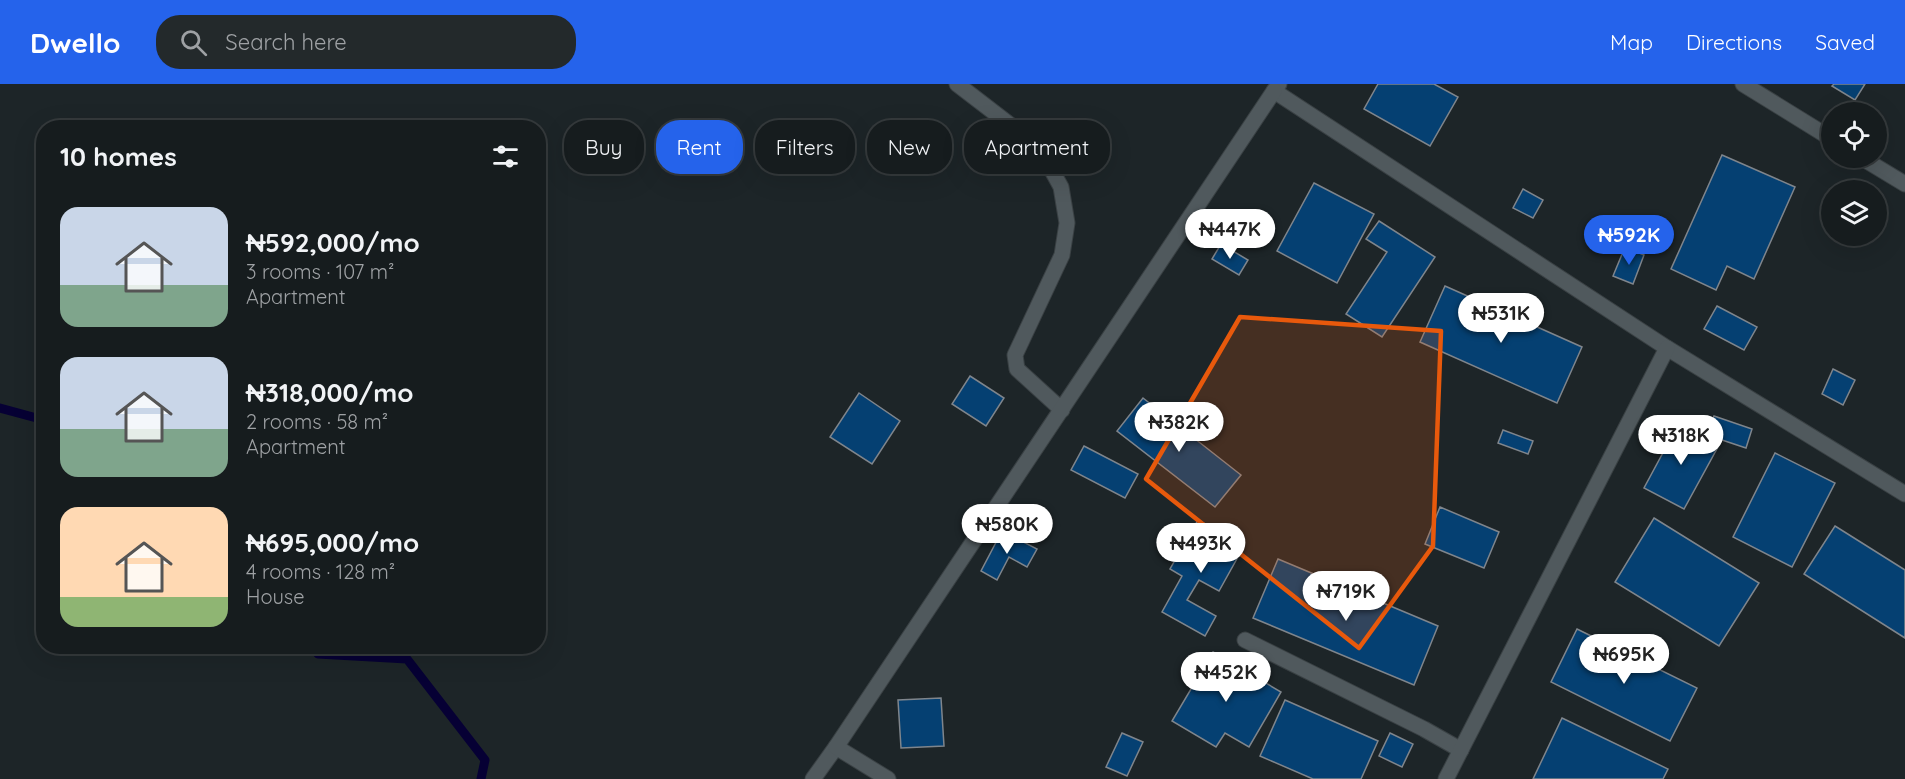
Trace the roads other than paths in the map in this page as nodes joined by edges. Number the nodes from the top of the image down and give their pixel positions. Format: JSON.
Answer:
{"nodes":[{"id":1,"x":957,"y":84,"type":"edge"},
{"id":2,"x":1743,"y":84,"type":"edge"},
{"id":3,"x":1277,"y":88,"type":"edge"},
{"id":4,"x":1821,"y":132,"type":"edge"},
{"id":5,"x":1879,"y":168,"type":"edge"},
{"id":6,"x":1905,"y":184,"type":"edge"},
{"id":7,"x":1667,"y":348,"type":"junction"},
{"id":8,"x":1062,"y":410,"type":"junction"},
{"id":9,"x":1905,"y":494,"type":"edge"},
{"id":10,"x":1245,"y":640,"type":"dead end"},
{"id":11,"x":836,"y":747,"type":"junction"},
{"id":12,"x":1461,"y":750,"type":"junction"},
{"id":13,"x":813,"y":779,"type":"edge"},
{"id":14,"x":888,"y":779,"type":"edge"},
{"id":15,"x":1446,"y":779,"type":"edge"}],
"edges":[{"from":1,"to":8,"type":"street"},
{"from":2,"to":4,"type":"street"},
{"from":3,"to":7,"type":"street"},
{"from":3,"to":8,"type":"street"},
{"from":5,"to":6,"type":"street"},
{"from":7,"to":9,"type":"street"},
{"from":7,"to":12,"type":"street"},
{"from":8,"to":11,"type":"street"},
{"from":10,"to":12,"type":"street"},
{"from":11,"to":13,"type":"street"},
{"from":11,"to":14,"type":"street"},
{"from":12,"to":15,"type":"street"}]}
